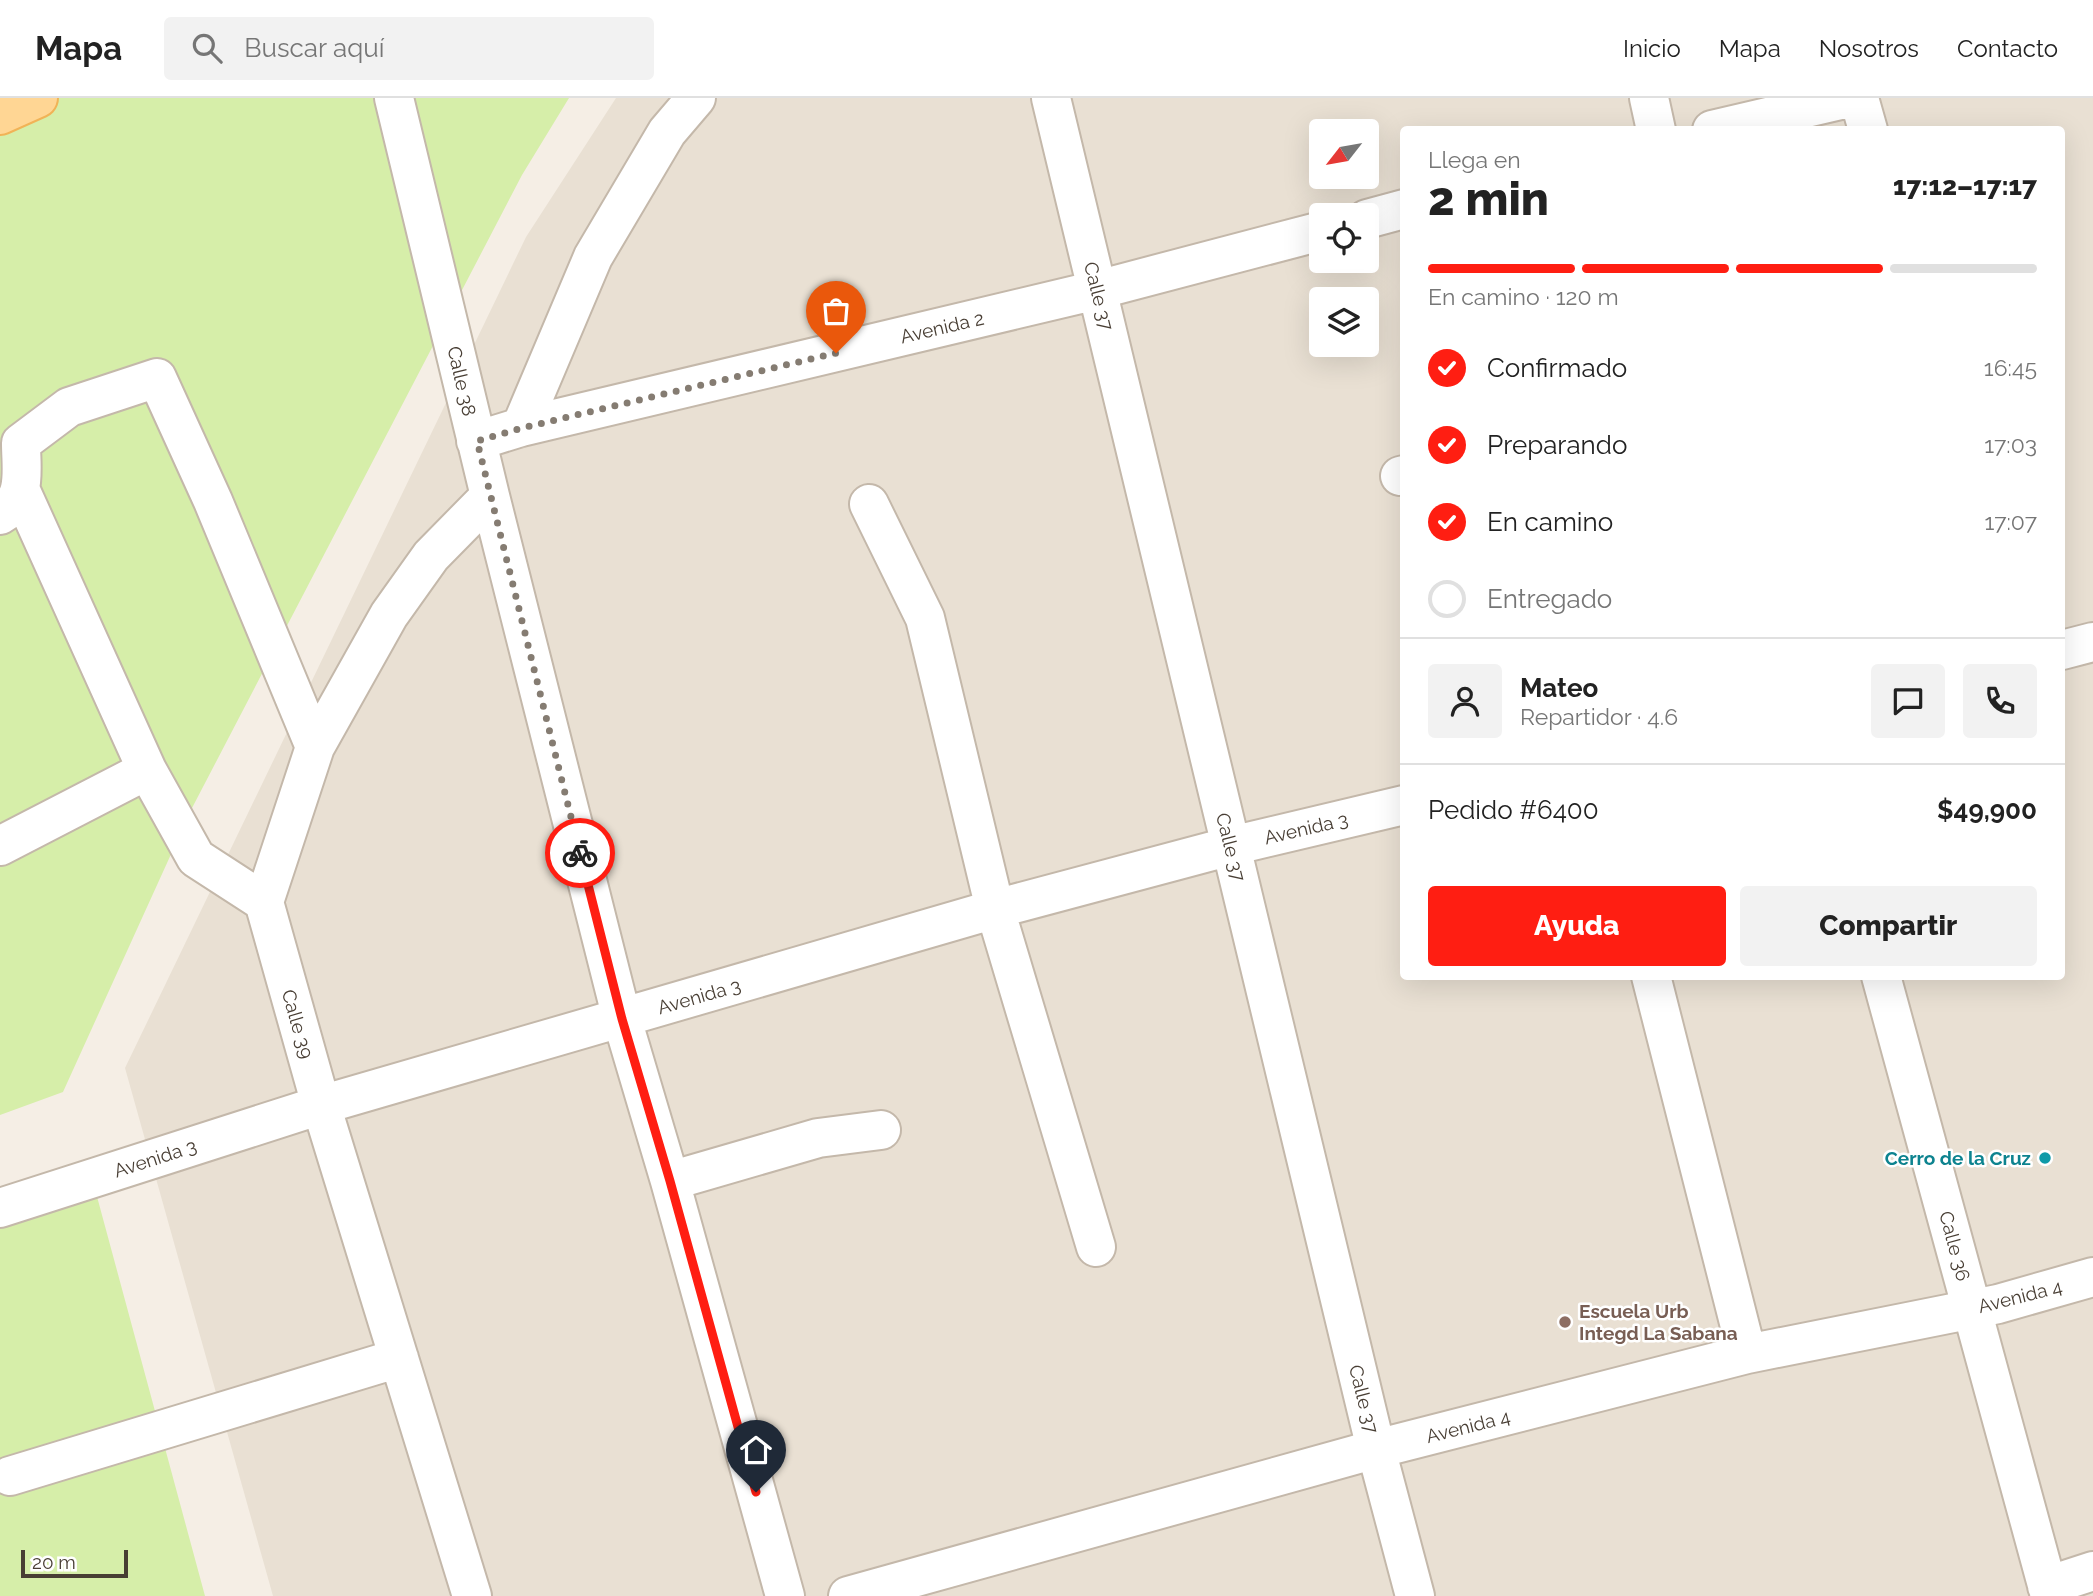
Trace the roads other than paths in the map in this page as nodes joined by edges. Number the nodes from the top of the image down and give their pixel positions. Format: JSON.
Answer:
{"nodes":[{"id":1,"x":38,"y":98,"type":"edge"},
{"id":2,"x":394,"y":98,"type":"edge"},
{"id":3,"x":696,"y":98,"type":"edge"},
{"id":4,"x":1051,"y":98,"type":"edge"},
{"id":5,"x":1649,"y":98,"type":"edge"},
{"id":6,"x":1849,"y":98,"type":"edge"},
{"id":7,"x":1859,"y":98,"type":"edge"},
{"id":8,"x":0,"y":115,"type":"edge"},
{"id":9,"x":1655,"y":126,"type":"edge"},
{"id":10,"x":1729,"y":126,"type":"edge"},
{"id":11,"x":1867,"y":126,"type":"edge"},
{"id":12,"x":1400,"y":210,"type":"edge"},
{"id":13,"x":1379,"y":216,"type":"edge"},
{"id":14,"x":1309,"y":234,"type":"edge"},
{"id":15,"x":1097,"y":290,"type":"junction"},
{"id":16,"x":522,"y":428,"type":"junction"},
{"id":17,"x":477,"y":441,"type":"junction"},
{"id":18,"x":490,"y":496,"type":"junction"},
{"id":19,"x":11,"y":503,"type":"edge"},
{"id":20,"x":869,"y":504,"type":"dead end"},
{"id":21,"x":2093,"y":642,"type":"edge"},
{"id":22,"x":2065,"y":649,"type":"edge"},
{"id":23,"x":315,"y":747,"type":"junction"},
{"id":24,"x":147,"y":770,"type":"junction"},
{"id":25,"x":1400,"y":806,"type":"edge"},
{"id":26,"x":0,"y":846,"type":"edge"},
{"id":27,"x":1231,"y":846,"type":"junction"},
{"id":28,"x":264,"y":902,"type":"junction"},
{"id":29,"x":995,"y":909,"type":"junction"},
{"id":30,"x":1652,"y":980,"type":"edge"},
{"id":31,"x":1882,"y":980,"type":"edge"},
{"id":32,"x":622,"y":1019,"type":"junction"},
{"id":33,"x":321,"y":1105,"type":"junction"},
{"id":34,"x":881,"y":1130,"type":"dead end"},
{"id":35,"x":670,"y":1181,"type":"junction"},
{"id":36,"x":0,"y":1208,"type":"edge"},
{"id":37,"x":1096,"y":1247,"type":"dead end"},
{"id":38,"x":2093,"y":1277,"type":"edge"},
{"id":39,"x":1972,"y":1308,"type":"junction"},
{"id":40,"x":1747,"y":1354,"type":"junction"},
{"id":41,"x":399,"y":1358,"type":"junction"},
{"id":42,"x":1376,"y":1449,"type":"junction"},
{"id":43,"x":10,"y":1476,"type":"dead end"},
{"id":44,"x":2093,"y":1571,"type":"edge"},
{"id":45,"x":2049,"y":1591,"type":"edge"},
{"id":46,"x":472,"y":1596,"type":"edge"},
{"id":47,"x":785,"y":1596,"type":"edge"},
{"id":48,"x":848,"y":1596,"type":"edge"},
{"id":49,"x":1415,"y":1596,"type":"edge"}],
"edges":[{"from":1,"to":8,"type":"main road"},
{"from":2,"to":17,"type":"street","name":"Calle 38"},
{"from":3,"to":16,"type":"street"},
{"from":4,"to":15,"type":"street","name":"Calle 37"},
{"from":5,"to":9,"type":"street"},
{"from":6,"to":10,"type":"street"},
{"from":7,"to":11,"type":"street"},
{"from":12,"to":13,"type":"street"},
{"from":14,"to":15,"type":"street","name":"Avenida 2"},
{"from":15,"to":16,"type":"street","name":"Avenida 2"},
{"from":15,"to":27,"type":"street","name":"Calle 37"},
{"from":16,"to":17,"type":"street"},
{"from":17,"to":18,"type":"street","name":"Calle 38"},
{"from":18,"to":23,"type":"street"},
{"from":18,"to":32,"type":"street","name":"Calle 38"},
{"from":19,"to":23,"type":"street"},
{"from":19,"to":24,"type":"street"},
{"from":20,"to":29,"type":"street"},
{"from":21,"to":22,"type":"street"},
{"from":23,"to":28,"type":"street"},
{"from":24,"to":26,"type":"street"},
{"from":24,"to":28,"type":"street"},
{"from":25,"to":27,"type":"street","name":"Avenida 3"},
{"from":27,"to":29,"type":"street","name":"Avenida 3"},
{"from":27,"to":42,"type":"street","name":"Calle 37"},
{"from":28,"to":33,"type":"street","name":"Calle 39"},
{"from":29,"to":32,"type":"street","name":"Avenida 3"},
{"from":29,"to":37,"type":"street"},
{"from":30,"to":40,"type":"street"},
{"from":31,"to":39,"type":"street","name":"Calle 36"},
{"from":32,"to":33,"type":"street","name":"Avenida 3"},
{"from":32,"to":35,"type":"street","name":"Calle 38"},
{"from":33,"to":36,"type":"street","name":"Avenida 3"},
{"from":33,"to":41,"type":"street","name":"Calle 39"},
{"from":34,"to":35,"type":"street"},
{"from":35,"to":47,"type":"street","name":"Calle 38"},
{"from":38,"to":39,"type":"street","name":"Avenida 4"},
{"from":39,"to":40,"type":"street","name":"Avenida 4"},
{"from":39,"to":45,"type":"street","name":"Calle 36"},
{"from":40,"to":42,"type":"street","name":"Avenida 4"},
{"from":41,"to":43,"type":"street"},
{"from":41,"to":46,"type":"street","name":"Calle 39"},
{"from":42,"to":48,"type":"street","name":"Avenida 4"},
{"from":42,"to":49,"type":"street","name":"Calle 37"},
{"from":44,"to":45,"type":"street"}]}
